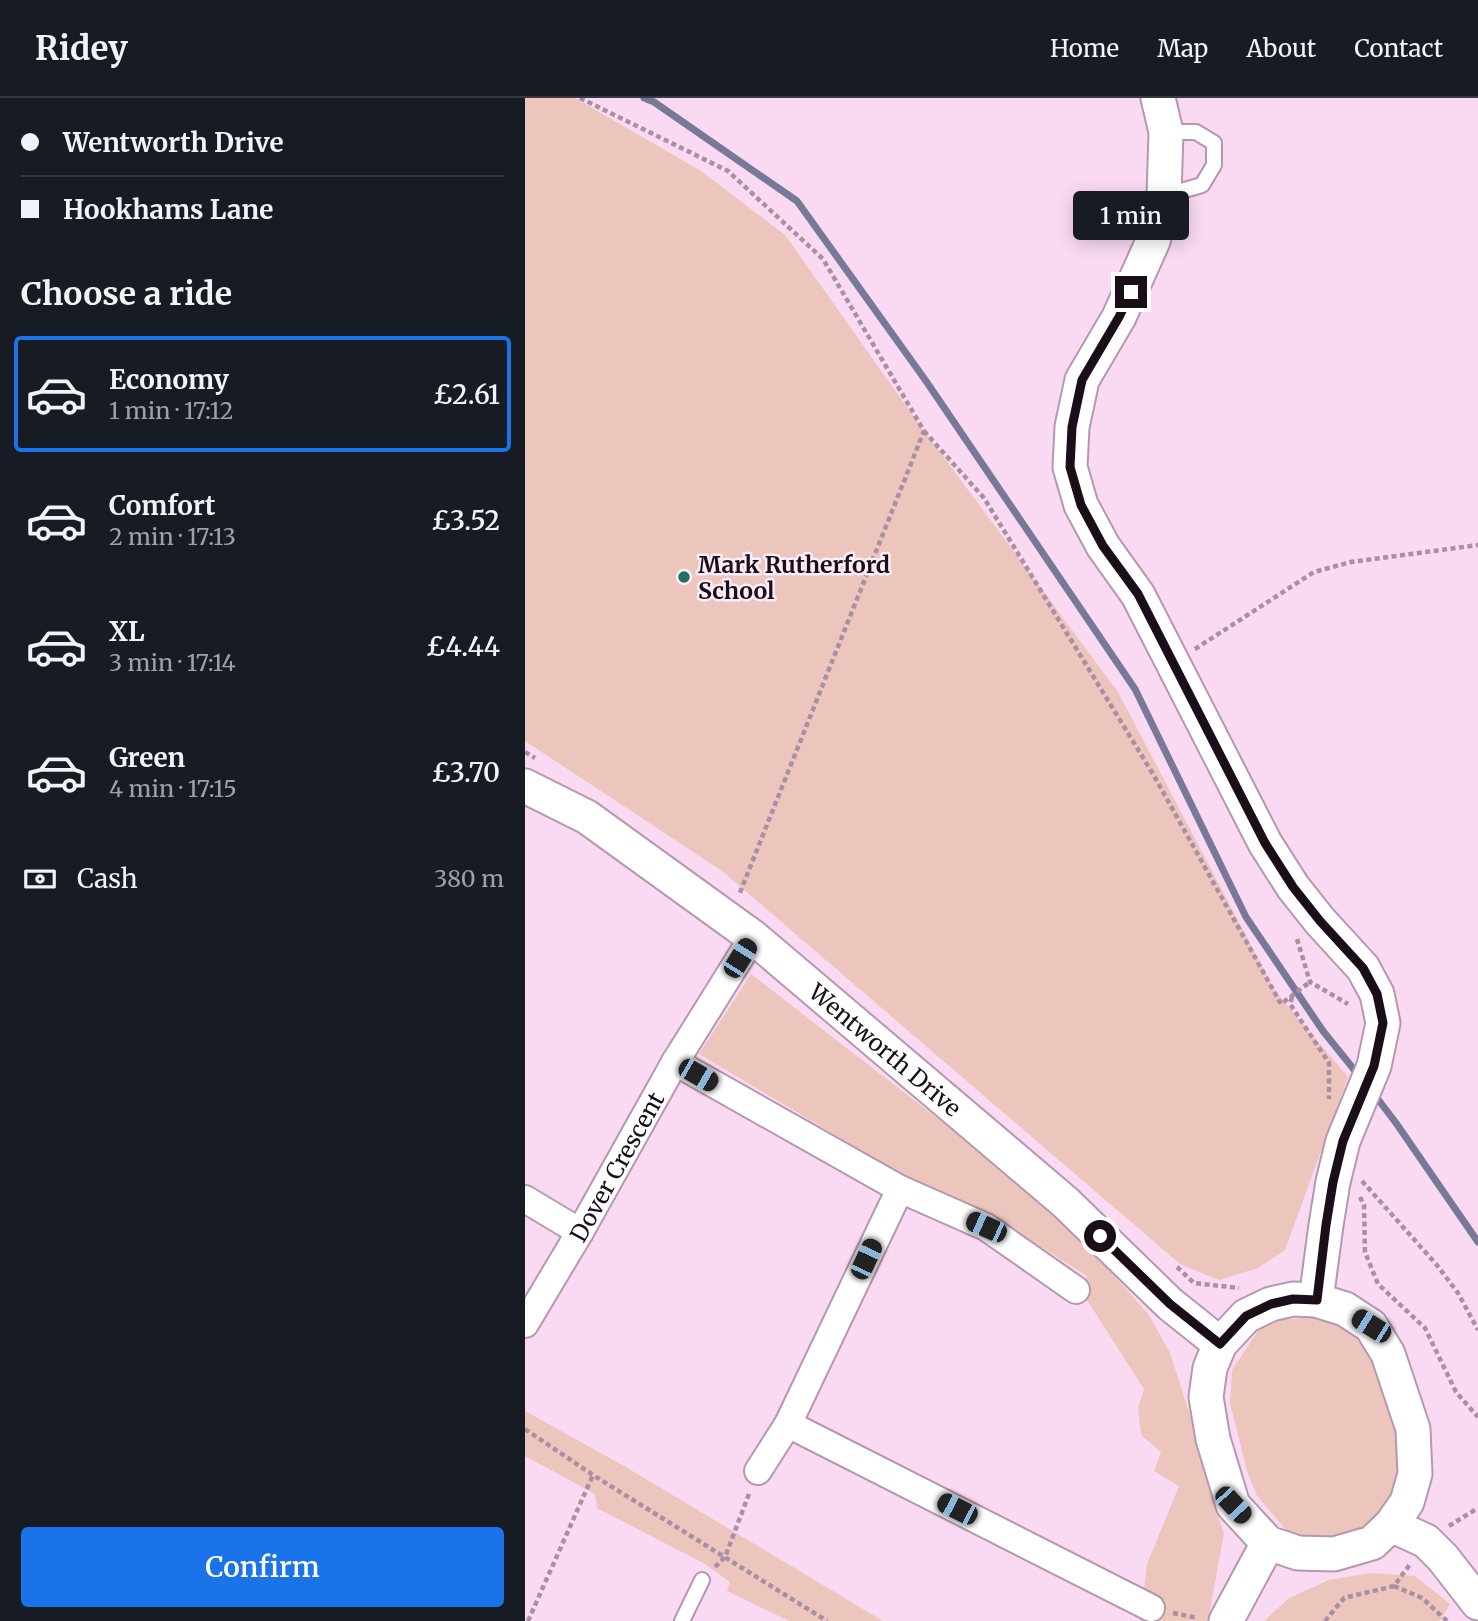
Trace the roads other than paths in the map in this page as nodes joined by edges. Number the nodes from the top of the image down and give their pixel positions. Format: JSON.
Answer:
{"nodes":[{"id":1,"x":1158,"y":98,"type":"edge"},
{"id":2,"x":1166,"y":131,"type":"junction"},
{"id":3,"x":1164,"y":196,"type":"junction"},
{"id":4,"x":531,"y":773,"type":"edge"},
{"id":5,"x":753,"y":937,"type":"junction"},
{"id":6,"x":675,"y":1062,"type":"junction"},
{"id":7,"x":900,"y":1189,"type":"junction"},
{"id":8,"x":525,"y":1199,"type":"edge"},
{"id":9,"x":580,"y":1232,"type":"junction"},
{"id":10,"x":1076,"y":1290,"type":"dead end"},
{"id":11,"x":1317,"y":1300,"type":"junction"},
{"id":12,"x":525,"y":1324,"type":"edge"},
{"id":13,"x":1220,"y":1344,"type":"junction"},
{"id":14,"x":788,"y":1424,"type":"junction"},
{"id":15,"x":758,"y":1471,"type":"road end"},
{"id":16,"x":1391,"y":1525,"type":"junction"},
{"id":17,"x":1268,"y":1543,"type":"junction"},
{"id":18,"x":702,"y":1580,"type":"road end"},
{"id":19,"x":1478,"y":1603,"type":"edge"},
{"id":20,"x":1151,"y":1608,"type":"road end"},
{"id":21,"x":683,"y":1621,"type":"edge"},
{"id":22,"x":1226,"y":1621,"type":"edge"}],
"edges":[{"from":1,"to":2,"type":"street"},
{"from":2,"to":3,"type":"street"},
{"from":2,"to":3,"type":"lane"},
{"from":3,"to":11,"type":"street"},
{"from":4,"to":5,"type":"street","name":"Wentworth Drive"},
{"from":5,"to":6,"type":"street","name":"Dover Crescent"},
{"from":5,"to":13,"type":"street","name":"Wentworth Drive"},
{"from":6,"to":7,"type":"street"},
{"from":6,"to":9,"type":"street","name":"Dover Crescent"},
{"from":7,"to":10,"type":"street"},
{"from":7,"to":14,"type":"street"},
{"from":8,"to":9,"type":"street"},
{"from":9,"to":12,"type":"street","name":"Dover Crescent"},
{"from":11,"to":13,"type":"street"},
{"from":11,"to":16,"type":"street"},
{"from":13,"to":17,"type":"street"},
{"from":14,"to":15,"type":"street"},
{"from":14,"to":20,"type":"street"},
{"from":16,"to":17,"type":"street"},
{"from":16,"to":19,"type":"street"},
{"from":17,"to":22,"type":"street"},
{"from":18,"to":21,"type":"lane"}]}
